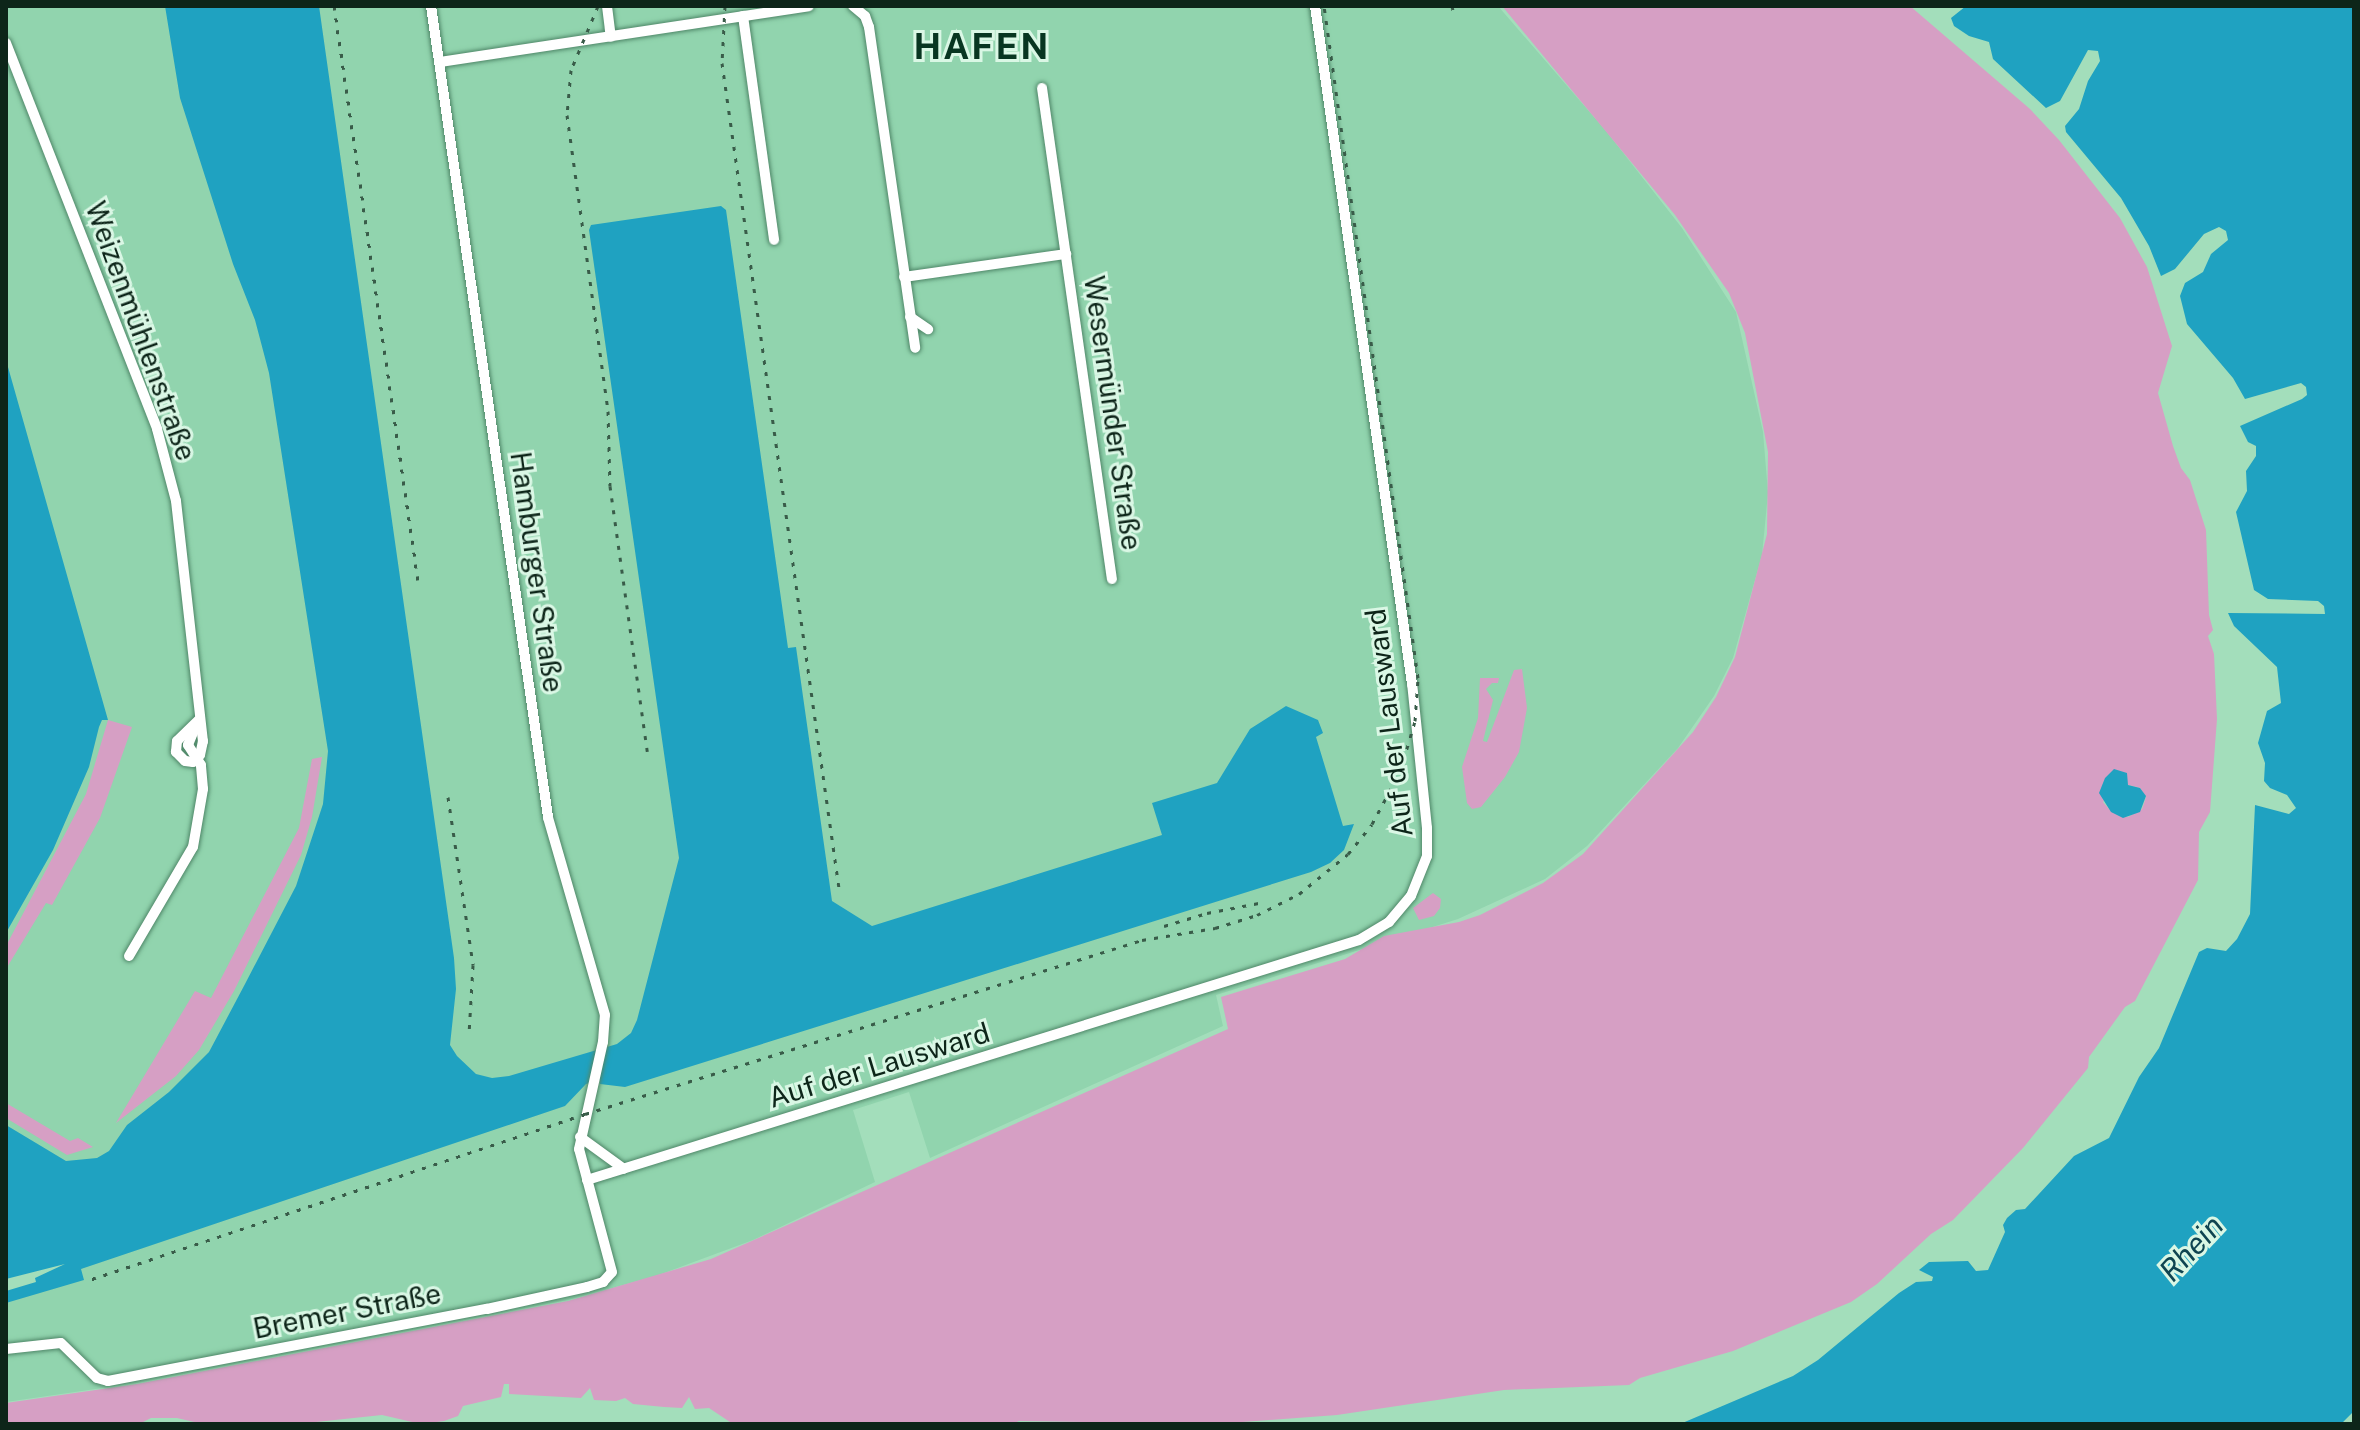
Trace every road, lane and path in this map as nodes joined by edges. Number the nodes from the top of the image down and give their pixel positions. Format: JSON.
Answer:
{"nodes":[{"id":1,"x":431,"y":6,"type":"edge"},
{"id":2,"x":607,"y":6,"type":"edge"},
{"id":3,"x":809,"y":6,"type":"edge"},
{"id":4,"x":853,"y":6,"type":"edge"},
{"id":5,"x":1315,"y":6,"type":"edge"},
{"id":6,"x":743,"y":16,"type":"junction"},
{"id":7,"x":611,"y":37,"type":"junction"},
{"id":8,"x":6,"y":43,"type":"edge"},
{"id":9,"x":440,"y":62,"type":"junction"},
{"id":10,"x":1042,"y":88,"type":"dead end"},
{"id":11,"x":774,"y":240,"type":"dead end"},
{"id":12,"x":1066,"y":254,"type":"junction"},
{"id":13,"x":904,"y":277,"type":"junction"},
{"id":14,"x":910,"y":317,"type":"junction"},
{"id":15,"x":928,"y":329,"type":"dead end"},
{"id":16,"x":915,"y":348,"type":"dead end"},
{"id":17,"x":1112,"y":579,"type":"dead end"},
{"id":18,"x":129,"y":956,"type":"dead end"},
{"id":19,"x":580,"y":1137,"type":"junction"},
{"id":20,"x":624,"y":1169,"type":"junction"},
{"id":21,"x":587,"y":1180,"type":"junction"},
{"id":22,"x":6,"y":1349,"type":"edge"}],
"edges":[{"from":1,"to":9,"type":"street","name":"Hamburger Straße"},
{"from":2,"to":7,"type":"street"},
{"from":3,"to":6,"type":"street"},
{"from":4,"to":13,"type":"street"},
{"from":5,"to":20,"type":"street","name":"Auf der Lausward"},
{"from":6,"to":7,"type":"street"},
{"from":6,"to":11,"type":"street"},
{"from":7,"to":9,"type":"street"},
{"from":8,"to":18,"type":"street","name":"Weizenmühlenstraße"},
{"from":9,"to":19,"type":"street","name":"Hamburger Straße"},
{"from":10,"to":12,"type":"street","name":"Wesermünder Straße"},
{"from":12,"to":13,"type":"street","name":"Wesermünder Straße"},
{"from":12,"to":17,"type":"street","name":"Wesermünder Straße"},
{"from":13,"to":14,"type":"street"},
{"from":14,"to":15,"type":"street"},
{"from":14,"to":16,"type":"street"},
{"from":19,"to":20,"type":"street"},
{"from":19,"to":21,"type":"street","name":"Hamburger Straße"},
{"from":20,"to":21,"type":"street","name":"Auf der Lausward"},
{"from":21,"to":22,"type":"street","name":"Bremer Straße"}]}
